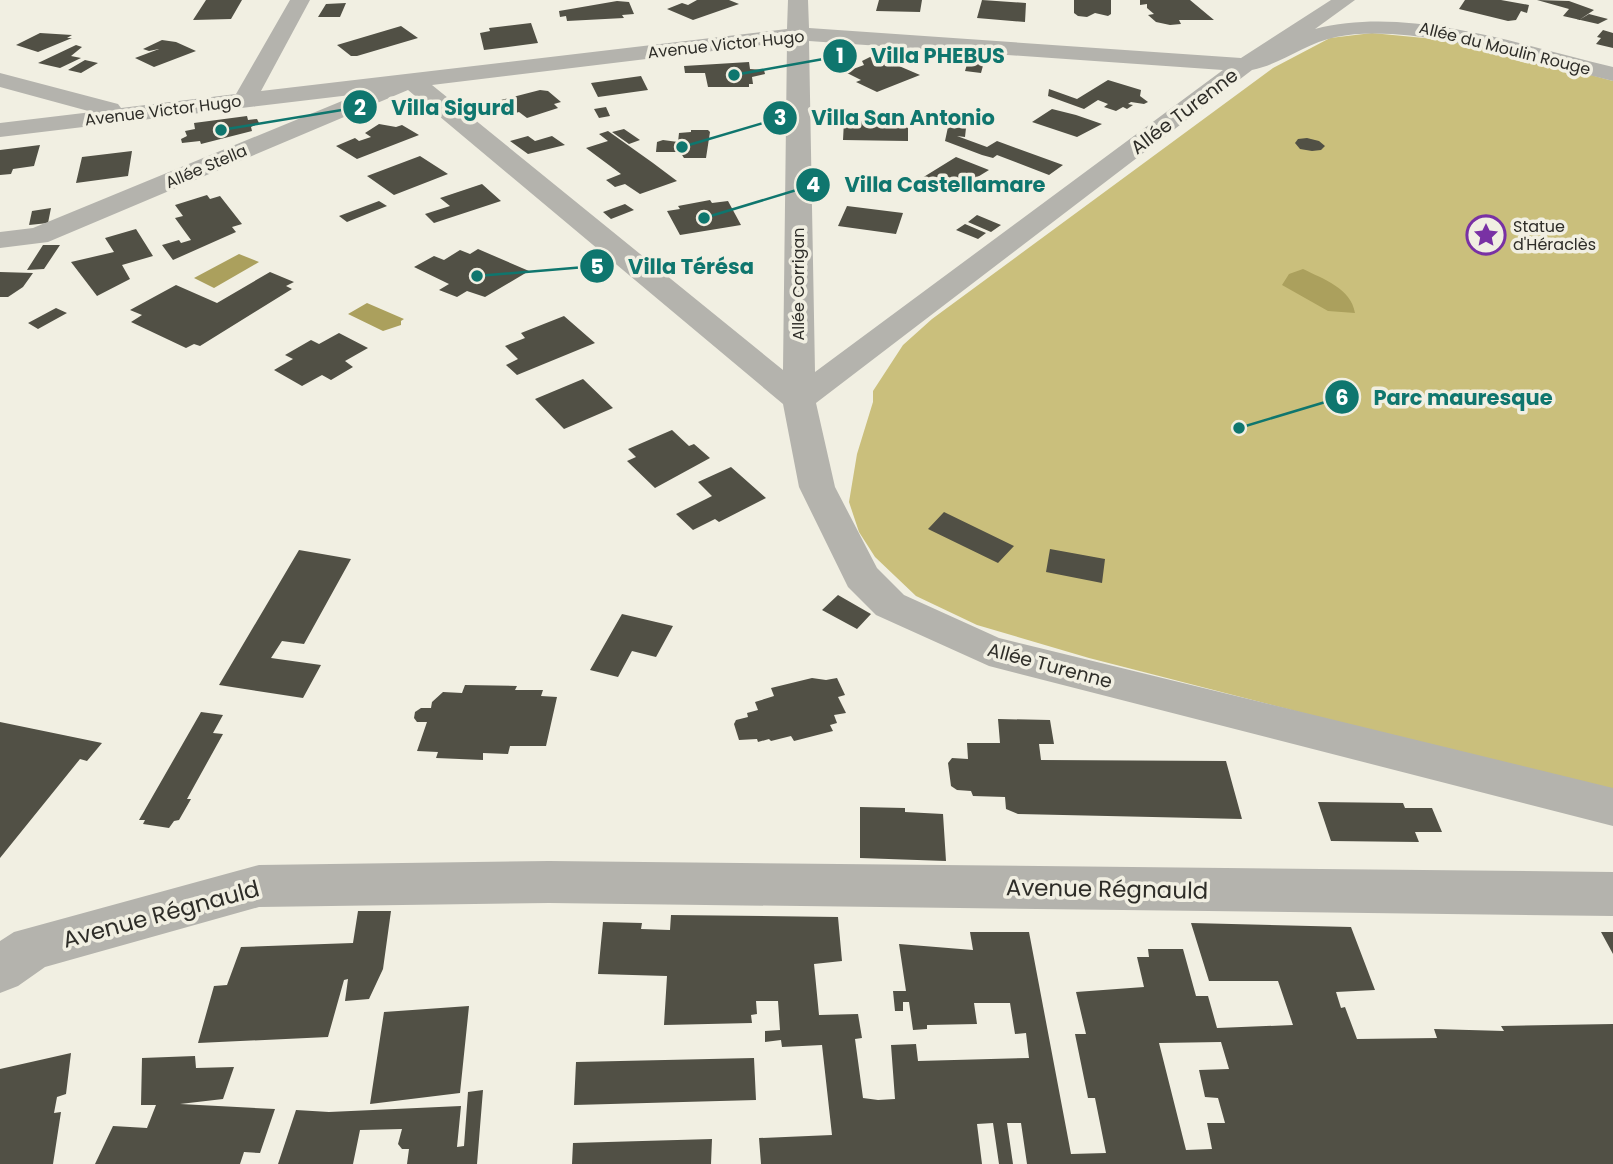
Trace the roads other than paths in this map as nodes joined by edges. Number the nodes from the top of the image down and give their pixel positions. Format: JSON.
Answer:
{"nodes":[{"id":1,"x":300,"y":0,"type":"edge"},
{"id":2,"x":798,"y":0,"type":"edge"},
{"id":3,"x":1345,"y":0,"type":"edge"},
{"id":4,"x":1360,"y":0,"type":"edge"},
{"id":5,"x":1325,"y":14,"type":"junction"},
{"id":6,"x":1348,"y":29,"type":"junction"},
{"id":7,"x":797,"y":34,"type":"junction"},
{"id":8,"x":1447,"y":35,"type":"junction"},
{"id":9,"x":1245,"y":65,"type":"junction"},
{"id":10,"x":1613,"y":74,"type":"edge"},
{"id":11,"x":0,"y":80,"type":"edge"},
{"id":12,"x":410,"y":81,"type":"junction"},
{"id":13,"x":245,"y":100,"type":"junction"},
{"id":14,"x":129,"y":114,"type":"junction"},
{"id":15,"x":0,"y":130,"type":"edge"},
{"id":16,"x":0,"y":240,"type":"edge"},
{"id":17,"x":799,"y":400,"type":"junction"},
{"id":18,"x":1613,"y":807,"type":"edge"},
{"id":19,"x":1613,"y":894,"type":"edge"},
{"id":20,"x":0,"y":969,"type":"edge"}],
"edges":[{"from":1,"to":13,"type":"street"},
{"from":2,"to":7,"type":"street","name":"Allée Corrigan"},
{"from":3,"to":5,"type":"street","name":"Allée Turenne"},
{"from":4,"to":8,"type":"street","name":"Allée du Moulin Rouge"},
{"from":5,"to":6,"type":"street"},
{"from":5,"to":9,"type":"street","name":"Allée Turenne"},
{"from":6,"to":8,"type":"street","name":"Avenue Victor Hugo"},
{"from":6,"to":9,"type":"street","name":"Avenue Victor Hugo"},
{"from":7,"to":9,"type":"street","name":"Avenue Victor Hugo"},
{"from":7,"to":12,"type":"street","name":"Avenue Victor Hugo"},
{"from":7,"to":17,"type":"street","name":"Allée Corrigan"},
{"from":8,"to":10,"type":"street","name":"Allée du Moulin Rouge"},
{"from":9,"to":17,"type":"street","name":"Allée Turenne"},
{"from":11,"to":14,"type":"street"},
{"from":12,"to":13,"type":"street","name":"Avenue Victor Hugo"},
{"from":12,"to":16,"type":"street","name":"Allée Stella"},
{"from":12,"to":17,"type":"street"},
{"from":13,"to":14,"type":"street","name":"Avenue Victor Hugo"},
{"from":14,"to":15,"type":"street","name":"Avenue Victor Hugo"},
{"from":17,"to":18,"type":"street","name":"Allée Turenne"},
{"from":19,"to":20,"type":"street","name":"Avenue Régnauld"}]}
